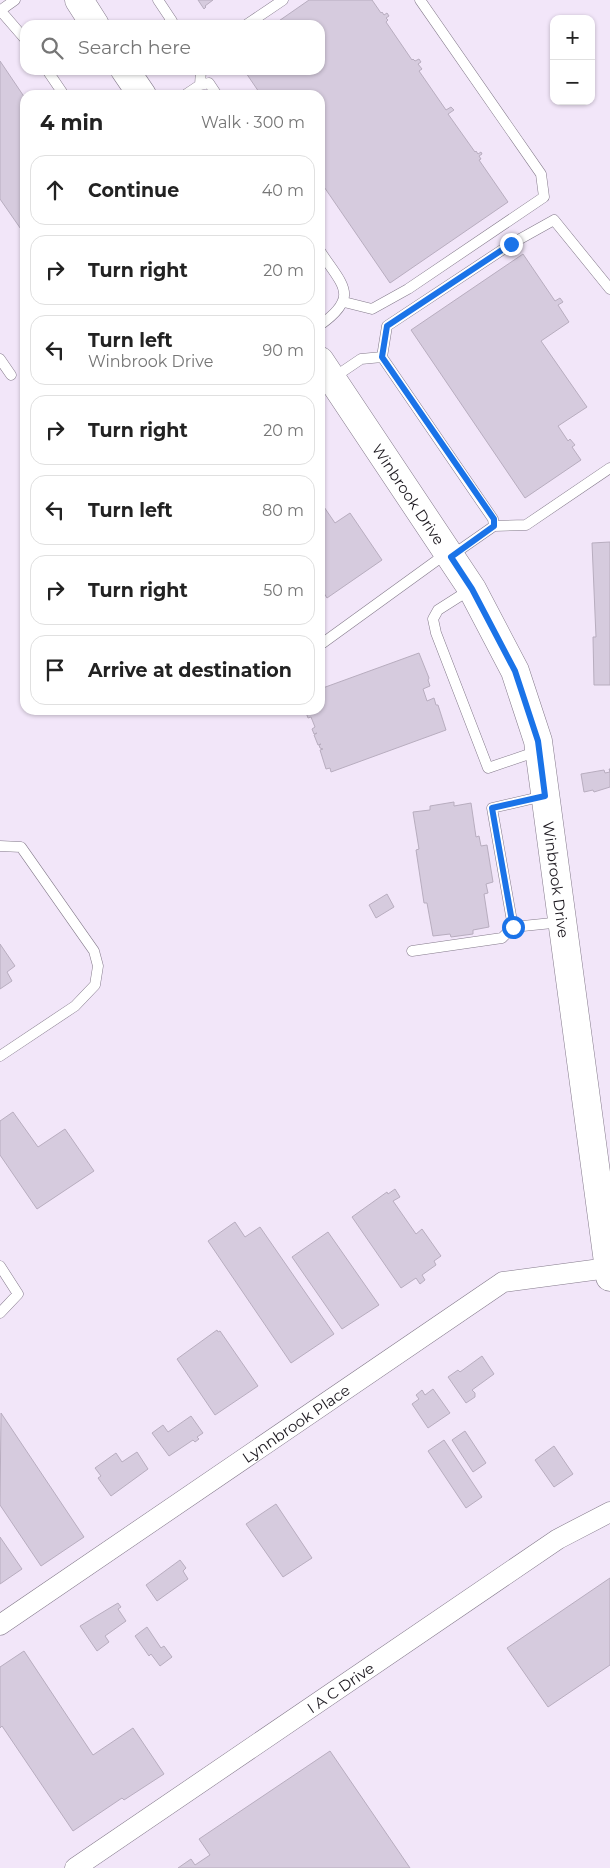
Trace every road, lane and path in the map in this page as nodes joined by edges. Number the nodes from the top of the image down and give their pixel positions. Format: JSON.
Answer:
{"nodes":[{"id":1,"x":15,"y":0,"type":"edge"},
{"id":2,"x":78,"y":0,"type":"edge"},
{"id":3,"x":158,"y":0,"type":"edge"},
{"id":4,"x":283,"y":0,"type":"edge"},
{"id":5,"x":420,"y":0,"type":"edge"},
{"id":6,"x":1,"y":10,"type":"edge"},
{"id":7,"x":92,"y":20,"type":"edge"},
{"id":8,"x":172,"y":20,"type":"edge"},
{"id":9,"x":253,"y":20,"type":"edge"},
{"id":10,"x":20,"y":33,"type":"edge"},
{"id":11,"x":50,"y":75,"type":"edge"},
{"id":12,"x":128,"y":75,"type":"edge"},
{"id":13,"x":201,"y":75,"type":"edge"},
{"id":14,"x":200,"y":85,"type":"junction"},
{"id":15,"x":61,"y":90,"type":"edge"},
{"id":16,"x":139,"y":90,"type":"edge"},
{"id":17,"x":192,"y":90,"type":"edge"},
{"id":18,"x":213,"y":90,"type":"edge"},
{"id":19,"x":325,"y":259,"type":"edge"},
{"id":20,"x":610,"y":289,"type":"edge"},
{"id":21,"x":344,"y":302,"type":"junction"},
{"id":22,"x":325,"y":321,"type":"edge"},
{"id":23,"x":382,"y":357,"type":"junction"},
{"id":24,"x":0,"y":359,"type":"edge"},
{"id":25,"x":326,"y":370,"type":"edge"},
{"id":26,"x":11,"y":376,"type":"dead end"},
{"id":27,"x":610,"y":468,"type":"edge"},
{"id":28,"x":494,"y":526,"type":"junction"},
{"id":29,"x":449,"y":555,"type":"junction"},
{"id":30,"x":472,"y":589,"type":"junction"},
{"id":31,"x":325,"y":642,"type":"edge"},
{"id":32,"x":539,"y":751,"type":"junction"},
{"id":33,"x":545,"y":796,"type":"junction"},
{"id":34,"x":0,"y":846,"type":"edge"},
{"id":35,"x":562,"y":922,"type":"junction"},
{"id":36,"x":513,"y":927,"type":"junction"},
{"id":37,"x":412,"y":951,"type":"dead end"},
{"id":38,"x":0,"y":1056,"type":"edge"},
{"id":39,"x":608,"y":1257,"type":"edge"},
{"id":40,"x":0,"y":1266,"type":"edge"},
{"id":41,"x":0,"y":1313,"type":"edge"},
{"id":42,"x":610,"y":1512,"type":"edge"},
{"id":43,"x":0,"y":1625,"type":"edge"},
{"id":44,"x":75,"y":1868,"type":"edge"}],
"edges":[{"from":1,"to":6,"type":"lane"},
{"from":2,"to":7,"type":"street"},
{"from":3,"to":8,"type":"lane"},
{"from":4,"to":9,"type":"lane"},
{"from":5,"to":21,"type":"lane"},
{"from":6,"to":10,"type":"lane"},
{"from":11,"to":15,"type":"lane"},
{"from":12,"to":16,"type":"street"},
{"from":13,"to":14,"type":"lane"},
{"from":14,"to":17,"type":"lane"},
{"from":14,"to":18,"type":"lane"},
{"from":19,"to":21,"type":"lane"},
{"from":20,"to":23,"type":"lane"},
{"from":21,"to":22,"type":"lane"},
{"from":23,"to":25,"type":"lane"},
{"from":23,"to":28,"type":"lane"},
{"from":24,"to":26,"type":"lane"},
{"from":25,"to":29,"type":"street","name":"Winbrook Drive"},
{"from":27,"to":28,"type":"lane"},
{"from":28,"to":29,"type":"lane"},
{"from":29,"to":30,"type":"street","name":"Winbrook Drive"},
{"from":29,"to":31,"type":"lane"},
{"from":30,"to":32,"type":"street","name":"Winbrook Drive"},
{"from":30,"to":32,"type":"lane"},
{"from":32,"to":33,"type":"street","name":"Winbrook Drive"},
{"from":33,"to":35,"type":"street","name":"Winbrook Drive"},
{"from":33,"to":36,"type":"lane"},
{"from":34,"to":38,"type":"lane"},
{"from":35,"to":36,"type":"lane"},
{"from":35,"to":39,"type":"street","name":"Winbrook Drive"},
{"from":36,"to":37,"type":"lane"},
{"from":39,"to":43,"type":"street","name":"Lynnbrook Place"},
{"from":40,"to":41,"type":"lane"},
{"from":42,"to":44,"type":"street","name":"I A C Drive"}]}
